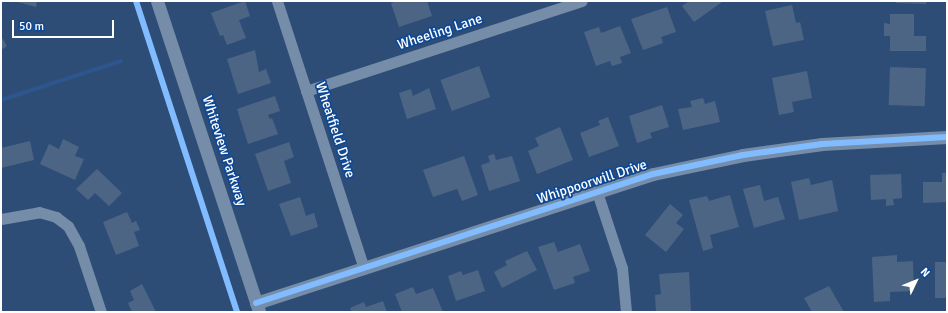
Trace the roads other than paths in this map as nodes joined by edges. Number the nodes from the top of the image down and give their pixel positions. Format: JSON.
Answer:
{"nodes":[{"id":1,"x":157,"y":1,"type":"edge"},
{"id":2,"x":277,"y":1,"type":"edge"},
{"id":3,"x":582,"y":1,"type":"edge"},
{"id":4,"x":306,"y":91,"type":"junction"},
{"id":5,"x":947,"y":137,"type":"edge"},
{"id":6,"x":597,"y":192,"type":"junction"},
{"id":7,"x":1,"y":219,"type":"edge"},
{"id":8,"x":364,"y":268,"type":"junction"},
{"id":9,"x":257,"y":307,"type":"edge"},
{"id":10,"x":101,"y":312,"type":"edge"},
{"id":11,"x":626,"y":312,"type":"edge"}],
"edges":[{"from":1,"to":9,"type":"street","name":"Whiteview Parkway"},
{"from":2,"to":4,"type":"street","name":"Wheatfield Drive"},
{"from":3,"to":4,"type":"street","name":"Wheeling Lane"},
{"from":4,"to":8,"type":"street","name":"Wheatfield Drive"},
{"from":5,"to":6,"type":"street","name":"Whippoorwill Drive"},
{"from":6,"to":8,"type":"street","name":"Whippoorwill Drive"},
{"from":6,"to":11,"type":"street"},
{"from":7,"to":10,"type":"street"},
{"from":8,"to":9,"type":"street","name":"Whippoorwill Drive"}]}
